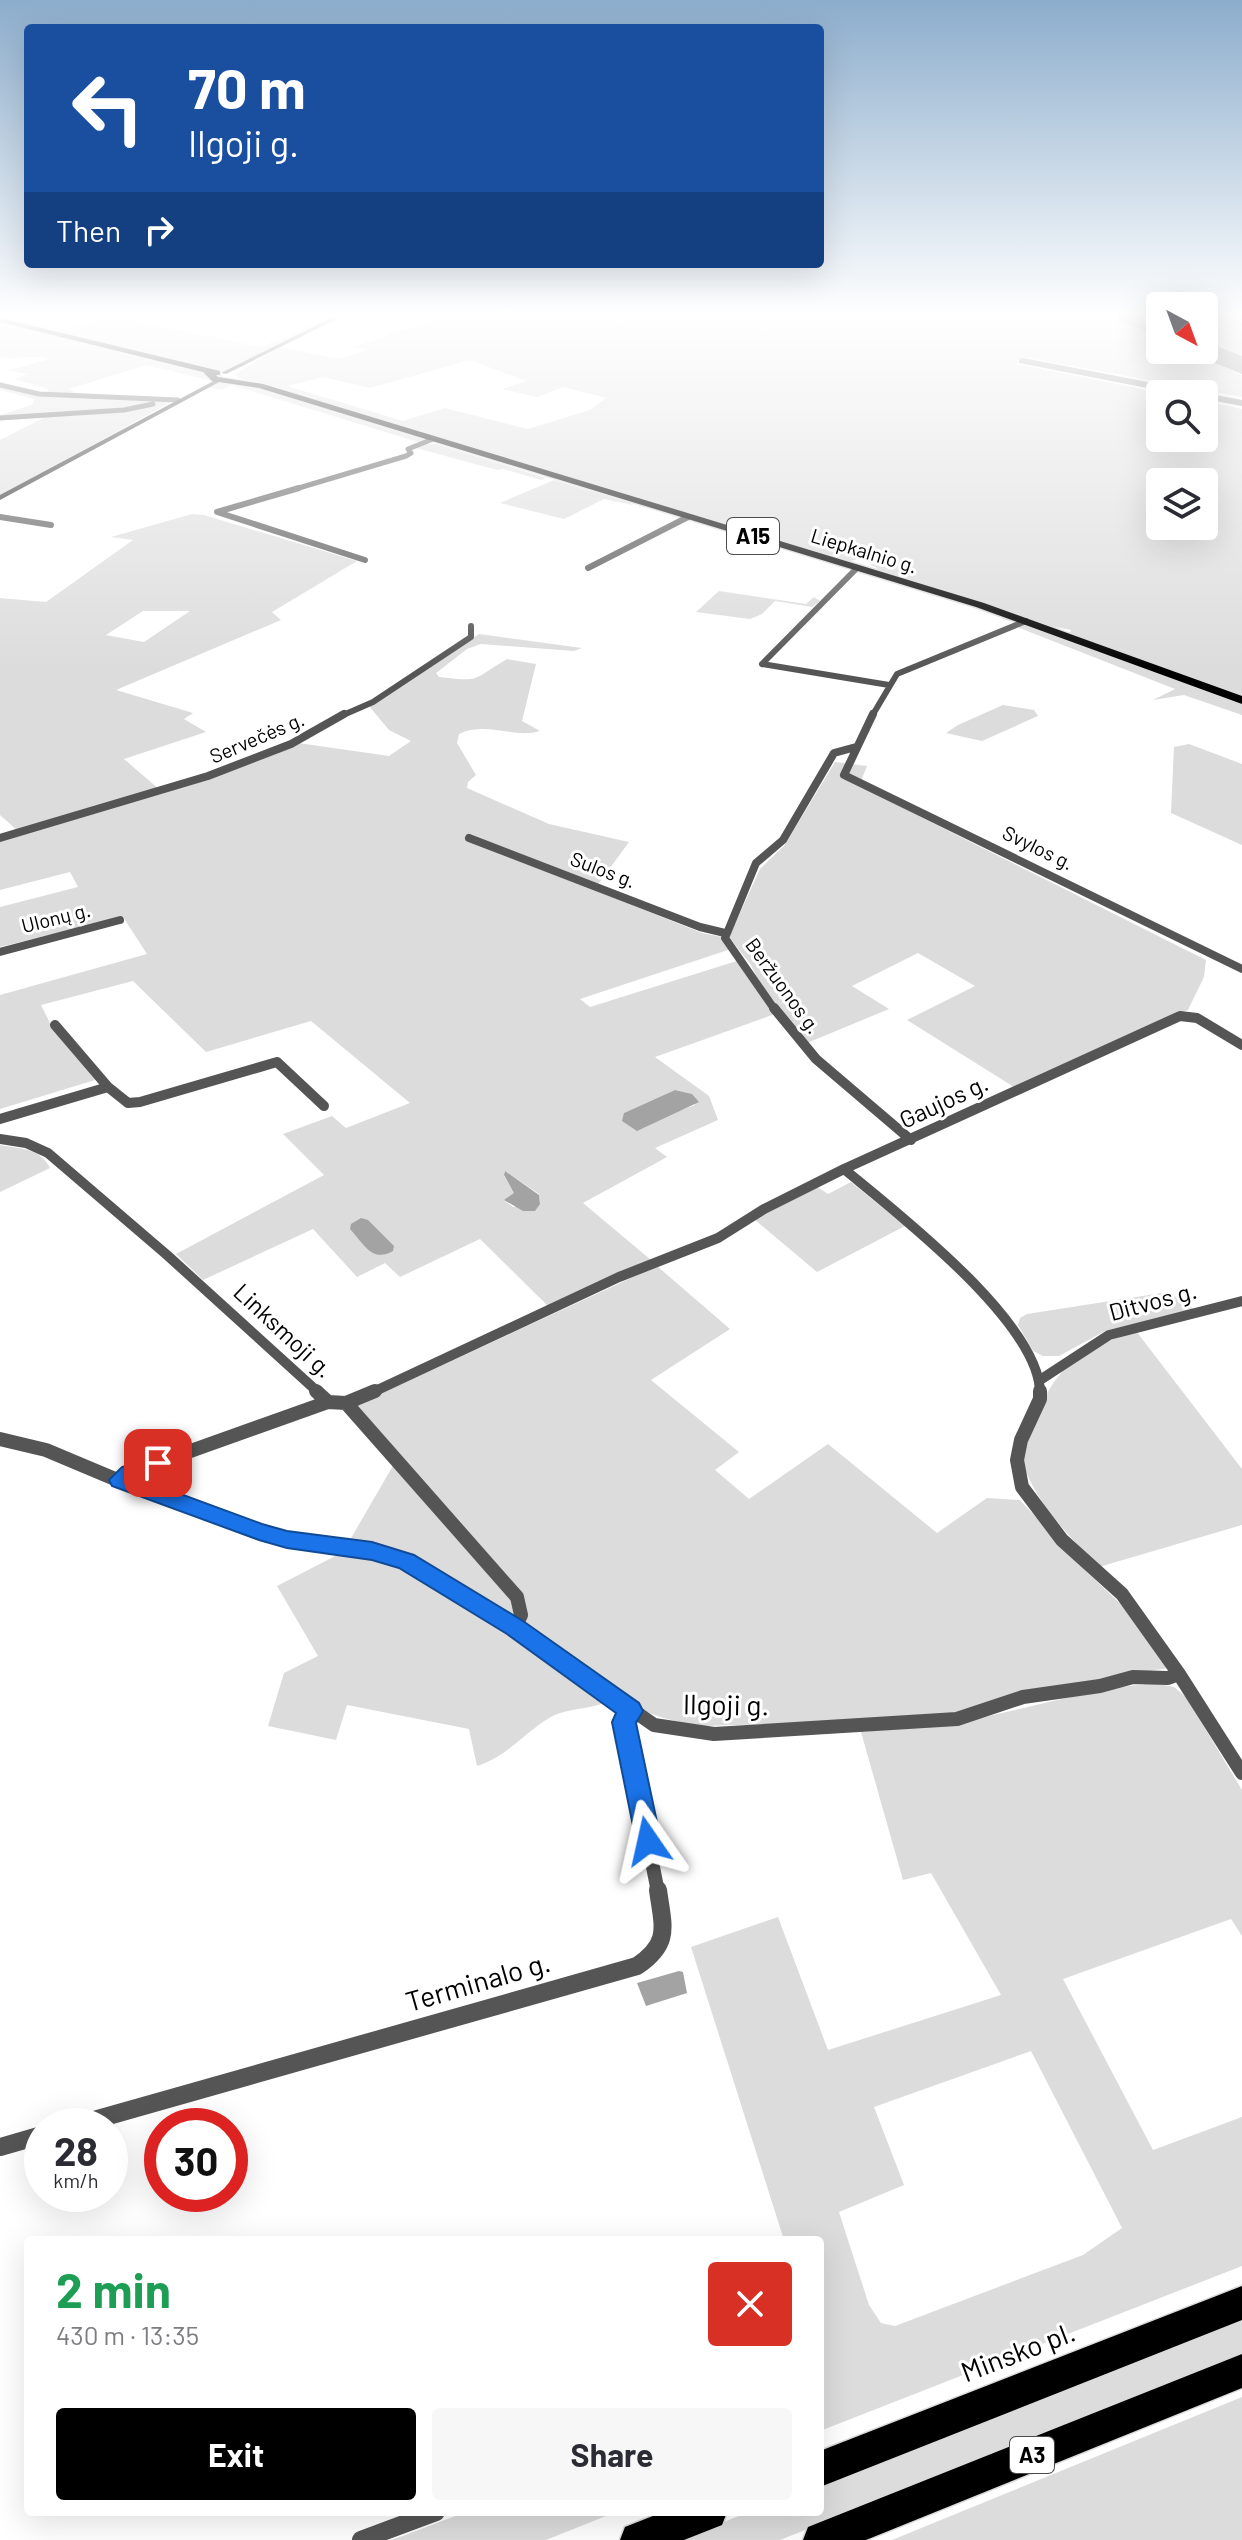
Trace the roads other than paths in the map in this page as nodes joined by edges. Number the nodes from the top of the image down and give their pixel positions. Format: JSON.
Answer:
{"nodes":[{"id":1,"x":117,"y":434,"type":"edge"},
{"id":2,"x":415,"y":434,"type":"edge"},
{"id":3,"x":433,"y":439,"type":"junction"},
{"id":4,"x":0,"y":498,"type":"edge"},
{"id":5,"x":0,"y":517,"type":"edge"},
{"id":6,"x":688,"y":517,"type":"junction"},
{"id":7,"x":51,"y":525,"type":"dead end"},
{"id":8,"x":365,"y":560,"type":"dead end"},
{"id":9,"x":588,"y":568,"type":"dead end"},
{"id":10,"x":857,"y":568,"type":"junction"},
{"id":11,"x":1026,"y":621,"type":"junction"},
{"id":12,"x":471,"y":626,"type":"dead end"},
{"id":13,"x":889,"y":685,"type":"junction"},
{"id":14,"x":1242,"y":700,"type":"edge"},
{"id":15,"x":856,"y":747,"type":"junction"},
{"id":16,"x":0,"y":838,"type":"edge"},
{"id":17,"x":469,"y":838,"type":"dead end"},
{"id":18,"x":120,"y":920,"type":"dead end"},
{"id":19,"x":725,"y":933,"type":"junction"},
{"id":20,"x":0,"y":952,"type":"edge"},
{"id":21,"x":1242,"y":969,"type":"edge"},
{"id":22,"x":55,"y":1025,"type":"dead end"},
{"id":23,"x":1242,"y":1045,"type":"edge"},
{"id":24,"x":108,"y":1087,"type":"junction"},
{"id":25,"x":324,"y":1106,"type":"dead end"},
{"id":26,"x":0,"y":1119,"type":"edge"},
{"id":27,"x":0,"y":1139,"type":"edge"},
{"id":28,"x":911,"y":1140,"type":"junction"},
{"id":29,"x":844,"y":1169,"type":"junction"},
{"id":30,"x":1242,"y":1301,"type":"edge"},
{"id":31,"x":1040,"y":1380,"type":"junction"},
{"id":32,"x":328,"y":1402,"type":"junction"},
{"id":33,"x":346,"y":1403,"type":"junction"},
{"id":34,"x":0,"y":1439,"type":"edge"},
{"id":35,"x":120,"y":1480,"type":"junction"},
{"id":36,"x":515,"y":1628,"type":"junction"},
{"id":37,"x":1179,"y":1674,"type":"junction"},
{"id":38,"x":631,"y":1711,"type":"junction"},
{"id":39,"x":1242,"y":1773,"type":"edge"},
{"id":40,"x":128,"y":2110,"type":"edge"},
{"id":41,"x":24,"y":2140,"type":"edge"},
{"id":42,"x":0,"y":2147,"type":"edge"},
{"id":43,"x":1242,"y":2303,"type":"edge"},
{"id":44,"x":1242,"y":2371,"type":"edge"},
{"id":45,"x":824,"y":2467,"type":"edge"},
{"id":46,"x":425,"y":2516,"type":"edge"},
{"id":47,"x":699,"y":2516,"type":"edge"},
{"id":48,"x":361,"y":2540,"type":"edge"},
{"id":49,"x":638,"y":2540,"type":"edge"},
{"id":50,"x":821,"y":2540,"type":"edge"}],
"edges":[{"from":1,"to":4,"type":"main road"},
{"from":2,"to":3,"type":"highway","name":"Liepkalnio g.","number":"A15"},
{"from":3,"to":6,"type":"highway","name":"Liepkalnio g.","number":"A15"},
{"from":3,"to":8,"type":"street"},
{"from":5,"to":7,"type":"street"},
{"from":6,"to":9,"type":"street"},
{"from":6,"to":10,"type":"highway","name":"Liepkalnio g.","number":"A15"},
{"from":10,"to":11,"type":"highway","name":"Liepkalnio g.","number":"A15"},
{"from":10,"to":13,"type":"street"},
{"from":11,"to":13,"type":"street","name":"Beržuonos g."},
{"from":11,"to":14,"type":"highway","name":"Liepkalnio g.","number":"A15"},
{"from":12,"to":16,"type":"street","name":"Servečės g."},
{"from":13,"to":15,"type":"street","name":"Beržuonos g."},
{"from":15,"to":19,"type":"street","name":"Beržuonos g."},
{"from":15,"to":21,"type":"street","name":"Svylos g."},
{"from":17,"to":19,"type":"street","name":"Sulos g."},
{"from":18,"to":20,"type":"street","name":"Ulonų g."},
{"from":19,"to":28,"type":"street","name":"Beržuonos g."},
{"from":22,"to":24,"type":"street"},
{"from":23,"to":28,"type":"street","name":"Gaujos g."},
{"from":24,"to":25,"type":"street"},
{"from":24,"to":26,"type":"street"},
{"from":27,"to":32,"type":"street","name":"Linksmoji g."},
{"from":28,"to":29,"type":"street","name":"Gaujos g."},
{"from":29,"to":31,"type":"street"},
{"from":29,"to":33,"type":"street","name":"Gaujos g."},
{"from":30,"to":31,"type":"street","name":"Ditvos g."},
{"from":31,"to":37,"type":"street"},
{"from":32,"to":33,"type":"street","name":"Linksmoji g."},
{"from":32,"to":35,"type":"street"},
{"from":33,"to":36,"type":"street","name":"Linksmoji g."},
{"from":34,"to":35,"type":"street","name":"Ilgoji g."},
{"from":35,"to":36,"type":"street","name":"Ilgoji g."},
{"from":36,"to":38,"type":"street","name":"Ilgoji g."},
{"from":37,"to":38,"type":"street","name":"Ilgoji g."},
{"from":37,"to":39,"type":"street"},
{"from":38,"to":40,"type":"street","name":"Terminalo g."},
{"from":41,"to":42,"type":"street"},
{"from":43,"to":45,"type":"highway","name":"Minsko pl."},
{"from":44,"to":50,"type":"highway","number":"A3"},
{"from":46,"to":48,"type":"street"},
{"from":47,"to":49,"type":"highway"}]}
